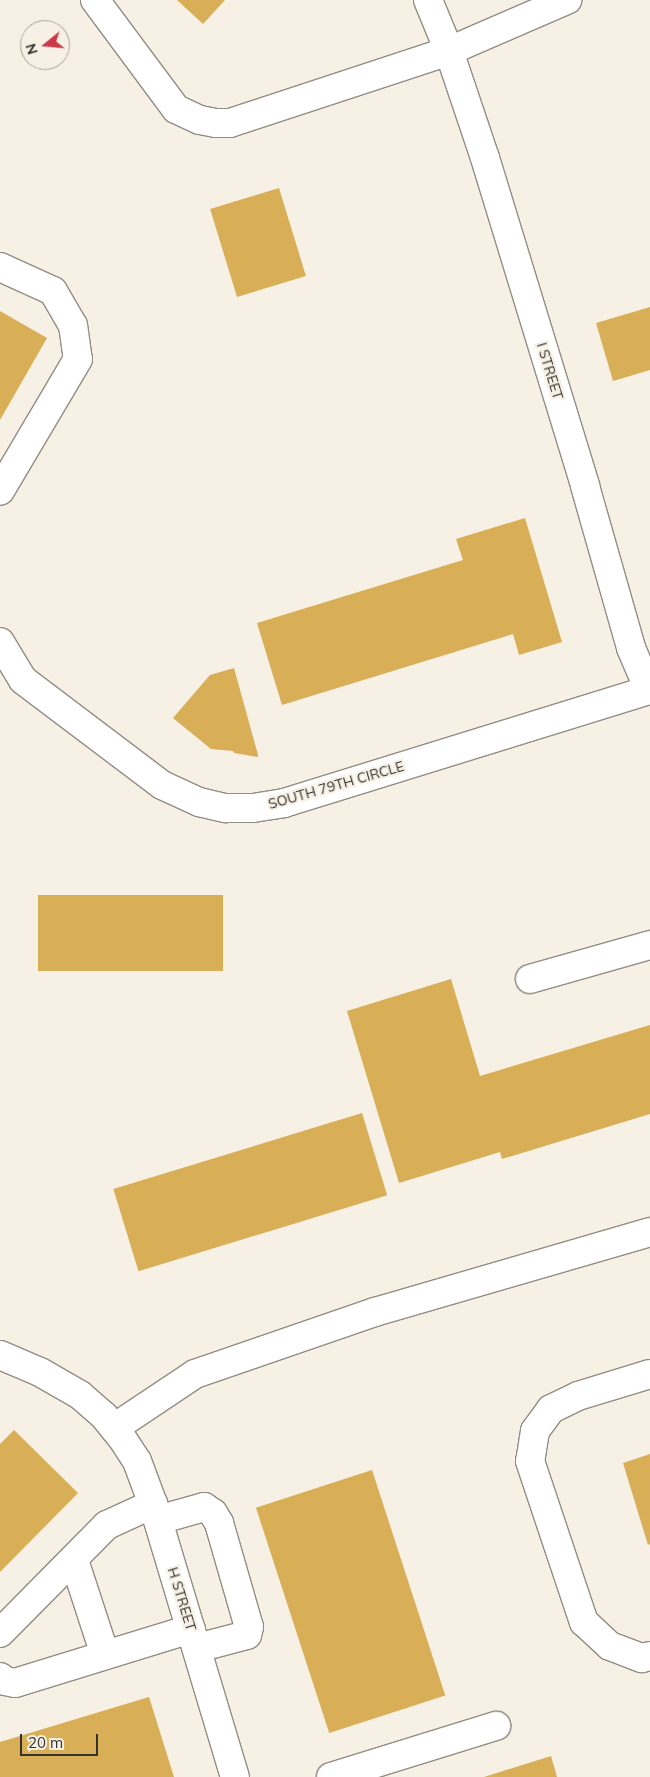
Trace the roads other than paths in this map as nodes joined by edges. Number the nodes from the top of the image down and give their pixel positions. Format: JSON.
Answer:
{"nodes":[{"id":1,"x":95,"y":0,"type":"edge"},
{"id":2,"x":428,"y":0,"type":"edge"},
{"id":3,"x":567,"y":0,"type":"edge"},
{"id":4,"x":449,"y":51,"type":"junction"},
{"id":5,"x":0,"y":267,"type":"edge"},
{"id":6,"x":0,"y":491,"type":"edge"},
{"id":7,"x":0,"y":642,"type":"edge"},
{"id":8,"x":650,"y":690,"type":"edge"},
{"id":9,"x":650,"y":945,"type":"edge"},
{"id":10,"x":530,"y":979,"type":"dead end"},
{"id":11,"x":650,"y":1232,"type":"edge"},
{"id":12,"x":0,"y":1356,"type":"edge"},
{"id":13,"x":650,"y":1374,"type":"edge"},
{"id":14,"x":114,"y":1428,"type":"junction"},
{"id":15,"x":155,"y":1512,"type":"junction"},
{"id":16,"x":74,"y":1560,"type":"junction"},
{"id":17,"x":0,"y":1633,"type":"edge"},
{"id":18,"x":194,"y":1639,"type":"junction"},
{"id":19,"x":105,"y":1655,"type":"junction"},
{"id":20,"x":650,"y":1656,"type":"edge"},
{"id":21,"x":0,"y":1676,"type":"edge"},
{"id":22,"x":496,"y":1726,"type":"dead end"},
{"id":23,"x":235,"y":1777,"type":"edge"},
{"id":24,"x":330,"y":1777,"type":"edge"}],
"edges":[{"from":1,"to":4,"type":"street"},
{"from":2,"to":4,"type":"street","name":"I STREET"},
{"from":3,"to":4,"type":"street"},
{"from":4,"to":8,"type":"street","name":"I STREET"},
{"from":5,"to":6,"type":"street"},
{"from":7,"to":8,"type":"street","name":"SOUTH 79TH CIRCLE"},
{"from":9,"to":10,"type":"street"},
{"from":11,"to":14,"type":"street"},
{"from":12,"to":14,"type":"street","name":"H STREET"},
{"from":13,"to":20,"type":"street"},
{"from":14,"to":15,"type":"street","name":"H STREET"},
{"from":15,"to":16,"type":"street"},
{"from":15,"to":18,"type":"street","name":"H STREET"},
{"from":15,"to":18,"type":"street"},
{"from":16,"to":17,"type":"street"},
{"from":16,"to":19,"type":"street"},
{"from":18,"to":19,"type":"street"},
{"from":18,"to":23,"type":"street","name":"H STREET"},
{"from":19,"to":21,"type":"street"},
{"from":22,"to":24,"type":"street"}]}
